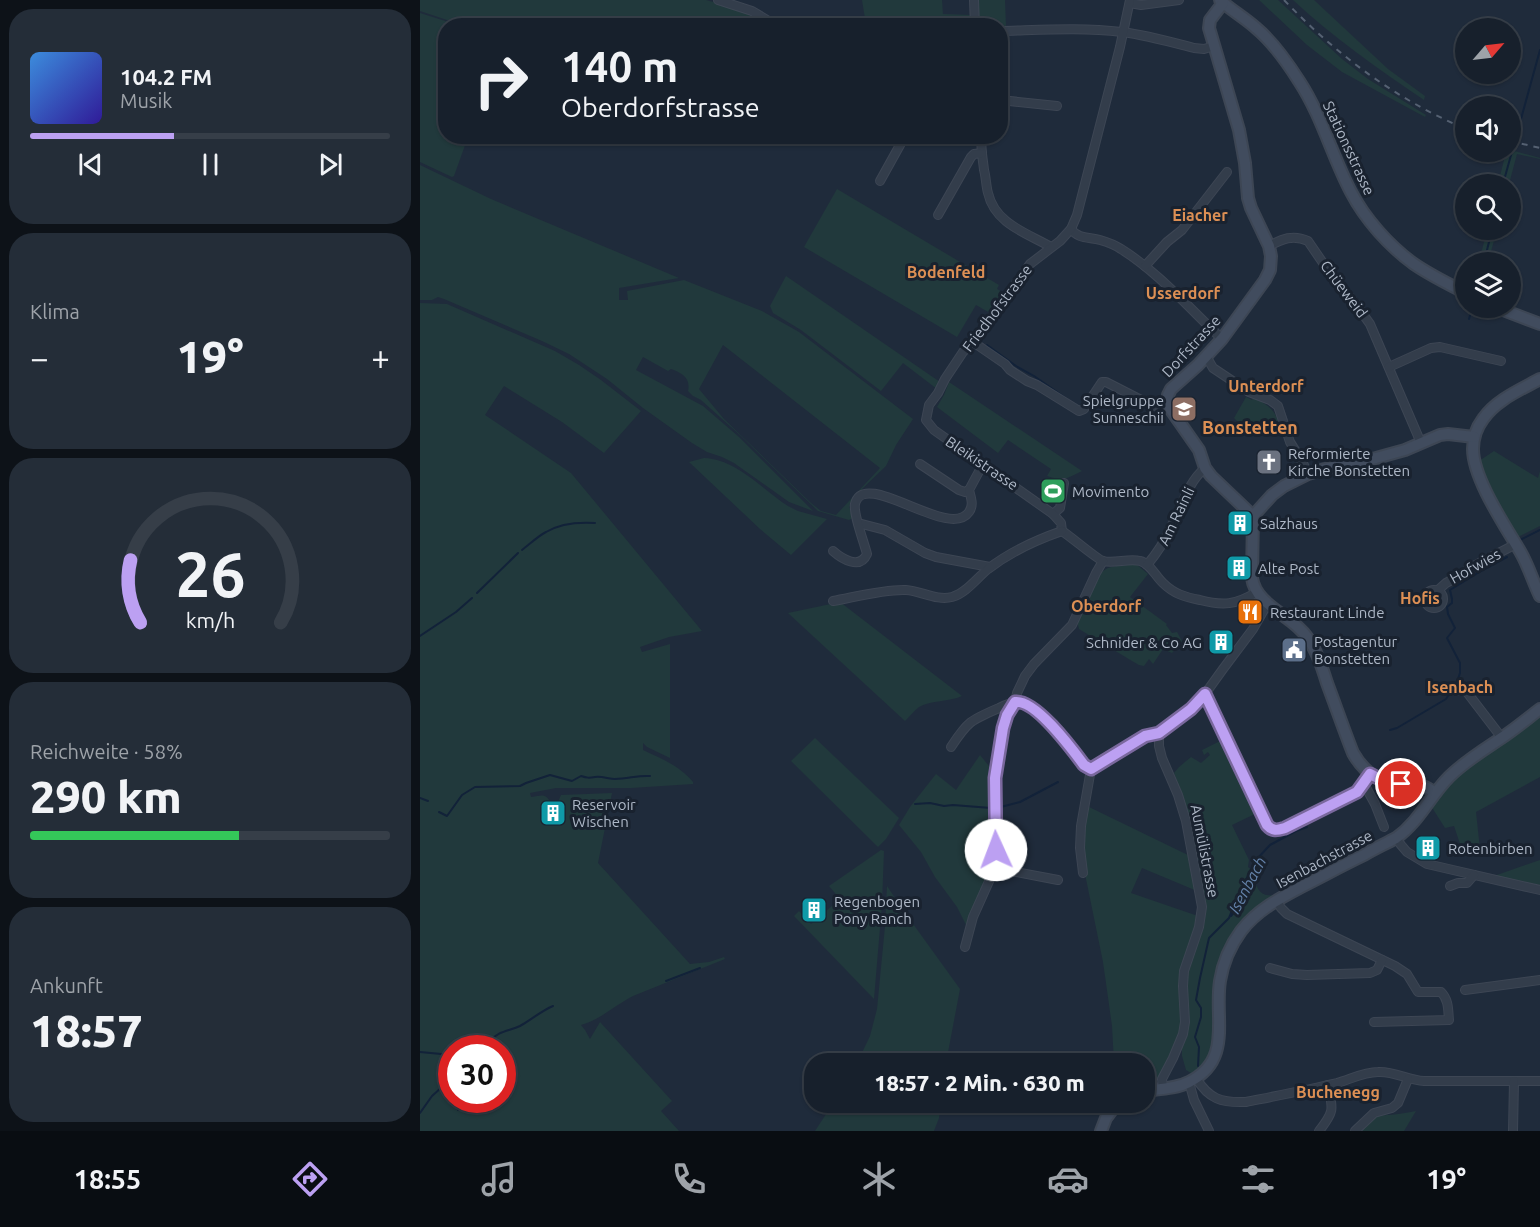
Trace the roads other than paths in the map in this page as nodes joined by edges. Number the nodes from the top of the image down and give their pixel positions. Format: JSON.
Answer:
{"nodes":[{"id":1,"x":718,"y":0,"type":"edge"},
{"id":2,"x":974,"y":0,"type":"edge"},
{"id":3,"x":1179,"y":0,"type":"edge"},
{"id":4,"x":1222,"y":1,"type":"edge"},
{"id":5,"x":1130,"y":2,"type":"edge"},
{"id":6,"x":764,"y":18,"type":"edge"},
{"id":7,"x":975,"y":18,"type":"edge"},
{"id":8,"x":1008,"y":31,"type":"edge"},
{"id":9,"x":1123,"y":32,"type":"junction"},
{"id":10,"x":1214,"y":46,"type":"junction"},
{"id":11,"x":1008,"y":101,"type":"edge"},
{"id":12,"x":1057,"y":106,"type":"dead end"},
{"id":13,"x":901,"y":144,"type":"edge"},
{"id":14,"x":981,"y":144,"type":"edge"},
{"id":15,"x":982,"y":153,"type":"junction"},
{"id":16,"x":1227,"y":172,"type":"dead end"},
{"id":17,"x":880,"y":181,"type":"dead end"},
{"id":18,"x":938,"y":215,"type":"dead end"},
{"id":19,"x":1071,"y":229,"type":"junction"},
{"id":20,"x":1269,"y":246,"type":"junction"},
{"id":21,"x":1051,"y":247,"type":"junction"},
{"id":22,"x":1145,"y":266,"type":"junction"},
{"id":23,"x":1455,"y":288,"type":"edge"},
{"id":24,"x":1521,"y":317,"type":"edge"},
{"id":25,"x":1540,"y":324,"type":"edge"},
{"id":26,"x":1222,"y":339,"type":"junction"},
{"id":27,"x":973,"y":342,"type":"junction"},
{"id":28,"x":1206,"y":356,"type":"junction"},
{"id":29,"x":1501,"y":361,"type":"dead end"},
{"id":30,"x":1198,"y":365,"type":"junction"},
{"id":31,"x":1389,"y":367,"type":"junction"},
{"id":32,"x":1213,"y":368,"type":"junction"},
{"id":33,"x":1540,"y":379,"type":"edge"},
{"id":34,"x":1167,"y":401,"type":"junction"},
{"id":35,"x":926,"y":420,"type":"joint"},
{"id":36,"x":1474,"y":437,"type":"junction"},
{"id":37,"x":1420,"y":443,"type":"junction"},
{"id":38,"x":920,"y":464,"type":"dead end"},
{"id":39,"x":983,"y":464,"type":"junction"},
{"id":40,"x":1205,"y":468,"type":"junction"},
{"id":41,"x":1308,"y":474,"type":"junction"},
{"id":42,"x":1064,"y":483,"type":"dead end"},
{"id":43,"x":969,"y":490,"type":"junction"},
{"id":44,"x":1053,"y":514,"type":"junction"},
{"id":45,"x":1253,"y":516,"type":"junction"},
{"id":46,"x":858,"y":523,"type":"junction"},
{"id":47,"x":1062,"y":531,"type":"junction"},
{"id":48,"x":1516,"y":544,"type":"junction"},
{"id":49,"x":832,"y":551,"type":"dead end"},
{"id":50,"x":1103,"y":561,"type":"junction"},
{"id":51,"x":1147,"y":565,"type":"junction"},
{"id":52,"x":990,"y":567,"type":"junction"},
{"id":53,"x":1437,"y":591,"type":"dead end"},
{"id":54,"x":1257,"y":592,"type":"junction"},
{"id":55,"x":1540,"y":596,"type":"edge"},
{"id":56,"x":833,"y":601,"type":"dead end"},
{"id":57,"x":1268,"y":603,"type":"junction"},
{"id":58,"x":1454,"y":691,"type":"dead end"},
{"id":59,"x":1205,"y":694,"type":"junction"},
{"id":60,"x":1015,"y":702,"type":"junction"},
{"id":61,"x":1540,"y":709,"type":"edge"},
{"id":62,"x":1159,"y":733,"type":"junction"},
{"id":63,"x":1502,"y":738,"type":"junction"},
{"id":64,"x":951,"y":747,"type":"dead end"},
{"id":65,"x":1091,"y":769,"type":"junction"},
{"id":66,"x":1366,"y":778,"type":"junction"},
{"id":67,"x":1435,"y":793,"type":"junction"},
{"id":68,"x":1384,"y":827,"type":"dead end"},
{"id":69,"x":1396,"y":838,"type":"junction"},
{"id":70,"x":995,"y":868,"type":"junction"},
{"id":71,"x":1083,"y":873,"type":"dead end"},
{"id":72,"x":1474,"y":875,"type":"junction"},
{"id":73,"x":1058,"y":880,"type":"dead end"},
{"id":74,"x":1450,"y":886,"type":"dead end"},
{"id":75,"x":1540,"y":890,"type":"edge"},
{"id":76,"x":1277,"y":901,"type":"junction"},
{"id":77,"x":965,"y":947,"type":"dead end"},
{"id":78,"x":1382,"y":960,"type":"junction"},
{"id":79,"x":1270,"y":968,"type":"dead end"},
{"id":80,"x":1540,"y":980,"type":"edge"},
{"id":81,"x":1465,"y":990,"type":"dead end"},
{"id":82,"x":1374,"y":1022,"type":"dead end"},
{"id":83,"x":1408,"y":1079,"type":"junction"},
{"id":84,"x":1192,"y":1080,"type":"junction"},
{"id":85,"x":1514,"y":1081,"type":"junction"},
{"id":86,"x":1540,"y":1081,"type":"edge"},
{"id":87,"x":1328,"y":1085,"type":"junction"},
{"id":88,"x":1163,"y":1088,"type":"junction"},
{"id":89,"x":1155,"y":1089,"type":"edge"},
{"id":90,"x":1110,"y":1113,"type":"edge"},
{"id":91,"x":1101,"y":1131,"type":"edge"},
{"id":92,"x":1209,"y":1131,"type":"edge"},
{"id":93,"x":1319,"y":1131,"type":"edge"},
{"id":94,"x":1355,"y":1131,"type":"edge"},
{"id":95,"x":1514,"y":1131,"type":"edge"}],
"edges":[{"from":1,"to":6,"type":"street"},
{"from":2,"to":7,"type":"street"},
{"from":3,"to":5,"type":"street"},
{"from":4,"to":10,"type":"main road","name":"Dorfstrasse"},
{"from":4,"to":23,"type":"main road","name":"Stationsstrasse"},
{"from":5,"to":9,"type":"street","name":"Friedhofstrasse"},
{"from":8,"to":9,"type":"street"},
{"from":9,"to":10,"type":"street"},
{"from":9,"to":19,"type":"street","name":"Friedhofstrasse"},
{"from":10,"to":20,"type":"main road","name":"Dorfstrasse"},
{"from":11,"to":12,"type":"street"},
{"from":13,"to":17,"type":"street"},
{"from":14,"to":15,"type":"street"},
{"from":15,"to":18,"type":"street"},
{"from":15,"to":21,"type":"street"},
{"from":16,"to":22,"type":"street"},
{"from":19,"to":21,"type":"street","name":"Friedhofstrasse"},
{"from":19,"to":22,"type":"street"},
{"from":20,"to":26,"type":"main road","name":"Dorfstrasse"},
{"from":20,"to":31,"type":"street","name":"Chüeweid"},
{"from":21,"to":27,"type":"street","name":"Friedhofstrasse"},
{"from":22,"to":26,"type":"street"},
{"from":24,"to":25,"type":"main road"},
{"from":26,"to":28,"type":"main road","name":"Dorfstrasse"},
{"from":27,"to":34,"type":"street"},
{"from":27,"to":35,"type":"street","name":"Friedhofstrasse"},
{"from":28,"to":30,"type":"main road","name":"Dorfstrasse"},
{"from":28,"to":32,"type":"street"},
{"from":29,"to":31,"type":"street"},
{"from":30,"to":32,"type":"street"},
{"from":30,"to":34,"type":"main road","name":"Dorfstrasse"},
{"from":31,"to":37,"type":"street","name":"Chüeweid"},
{"from":32,"to":41,"type":"street"},
{"from":33,"to":36,"type":"main road"},
{"from":34,"to":40,"type":"main road","name":"Dorfstrasse"},
{"from":35,"to":39,"type":"street","name":"Bleikistrasse"},
{"from":36,"to":37,"type":"main road"},
{"from":36,"to":48,"type":"main road"},
{"from":37,"to":41,"type":"main road"},
{"from":38,"to":43,"type":"street"},
{"from":39,"to":43,"type":"street"},
{"from":39,"to":44,"type":"street","name":"Bleikistrasse"},
{"from":40,"to":45,"type":"main road","name":"Dorfstrasse"},
{"from":40,"to":51,"type":"street","name":"Am Rainli"},
{"from":41,"to":45,"type":"main road"},
{"from":42,"to":44,"type":"street"},
{"from":43,"to":46,"type":"street"},
{"from":44,"to":47,"type":"street","name":"Bleikistrasse"},
{"from":45,"to":54,"type":"main road"},
{"from":46,"to":49,"type":"street"},
{"from":46,"to":52,"type":"street"},
{"from":47,"to":50,"type":"street"},
{"from":47,"to":52,"type":"street"},
{"from":48,"to":53,"type":"street","name":"Hofwies"},
{"from":48,"to":55,"type":"main road"},
{"from":50,"to":51,"type":"street"},
{"from":50,"to":60,"type":"street"},
{"from":51,"to":54,"type":"street"},
{"from":52,"to":56,"type":"street"},
{"from":54,"to":57,"type":"main road"},
{"from":57,"to":59,"type":"street"},
{"from":57,"to":66,"type":"main road"},
{"from":58,"to":63,"type":"street"},
{"from":59,"to":62,"type":"street"},
{"from":59,"to":66,"type":"street"},
{"from":60,"to":64,"type":"street"},
{"from":60,"to":65,"type":"street"},
{"from":60,"to":70,"type":"street"},
{"from":61,"to":63,"type":"main road","name":"Isenbachstrasse"},
{"from":62,"to":65,"type":"street"},
{"from":62,"to":88,"type":"street","name":"Aumülistrasse"},
{"from":63,"to":67,"type":"main road","name":"Isenbachstrasse"},
{"from":65,"to":71,"type":"street"},
{"from":66,"to":67,"type":"main road"},
{"from":66,"to":68,"type":"street"},
{"from":67,"to":69,"type":"main road","name":"Isenbachstrasse"},
{"from":69,"to":72,"type":"street"},
{"from":69,"to":76,"type":"main road","name":"Isenbachstrasse"},
{"from":70,"to":73,"type":"street"},
{"from":70,"to":77,"type":"street"},
{"from":72,"to":74,"type":"street"},
{"from":72,"to":75,"type":"street"},
{"from":76,"to":78,"type":"street"},
{"from":76,"to":84,"type":"main road","name":"Isenbachstrasse"},
{"from":78,"to":79,"type":"street"},
{"from":78,"to":82,"type":"street"},
{"from":80,"to":81,"type":"street"},
{"from":83,"to":85,"type":"street"},
{"from":83,"to":87,"type":"street"},
{"from":83,"to":94,"type":"street"},
{"from":84,"to":87,"type":"street"},
{"from":84,"to":88,"type":"main road"},
{"from":84,"to":92,"type":"street"},
{"from":85,"to":86,"type":"street"},
{"from":85,"to":95,"type":"street"},
{"from":87,"to":93,"type":"street"},
{"from":88,"to":89,"type":"main road"},
{"from":90,"to":91,"type":"main road"}]}
